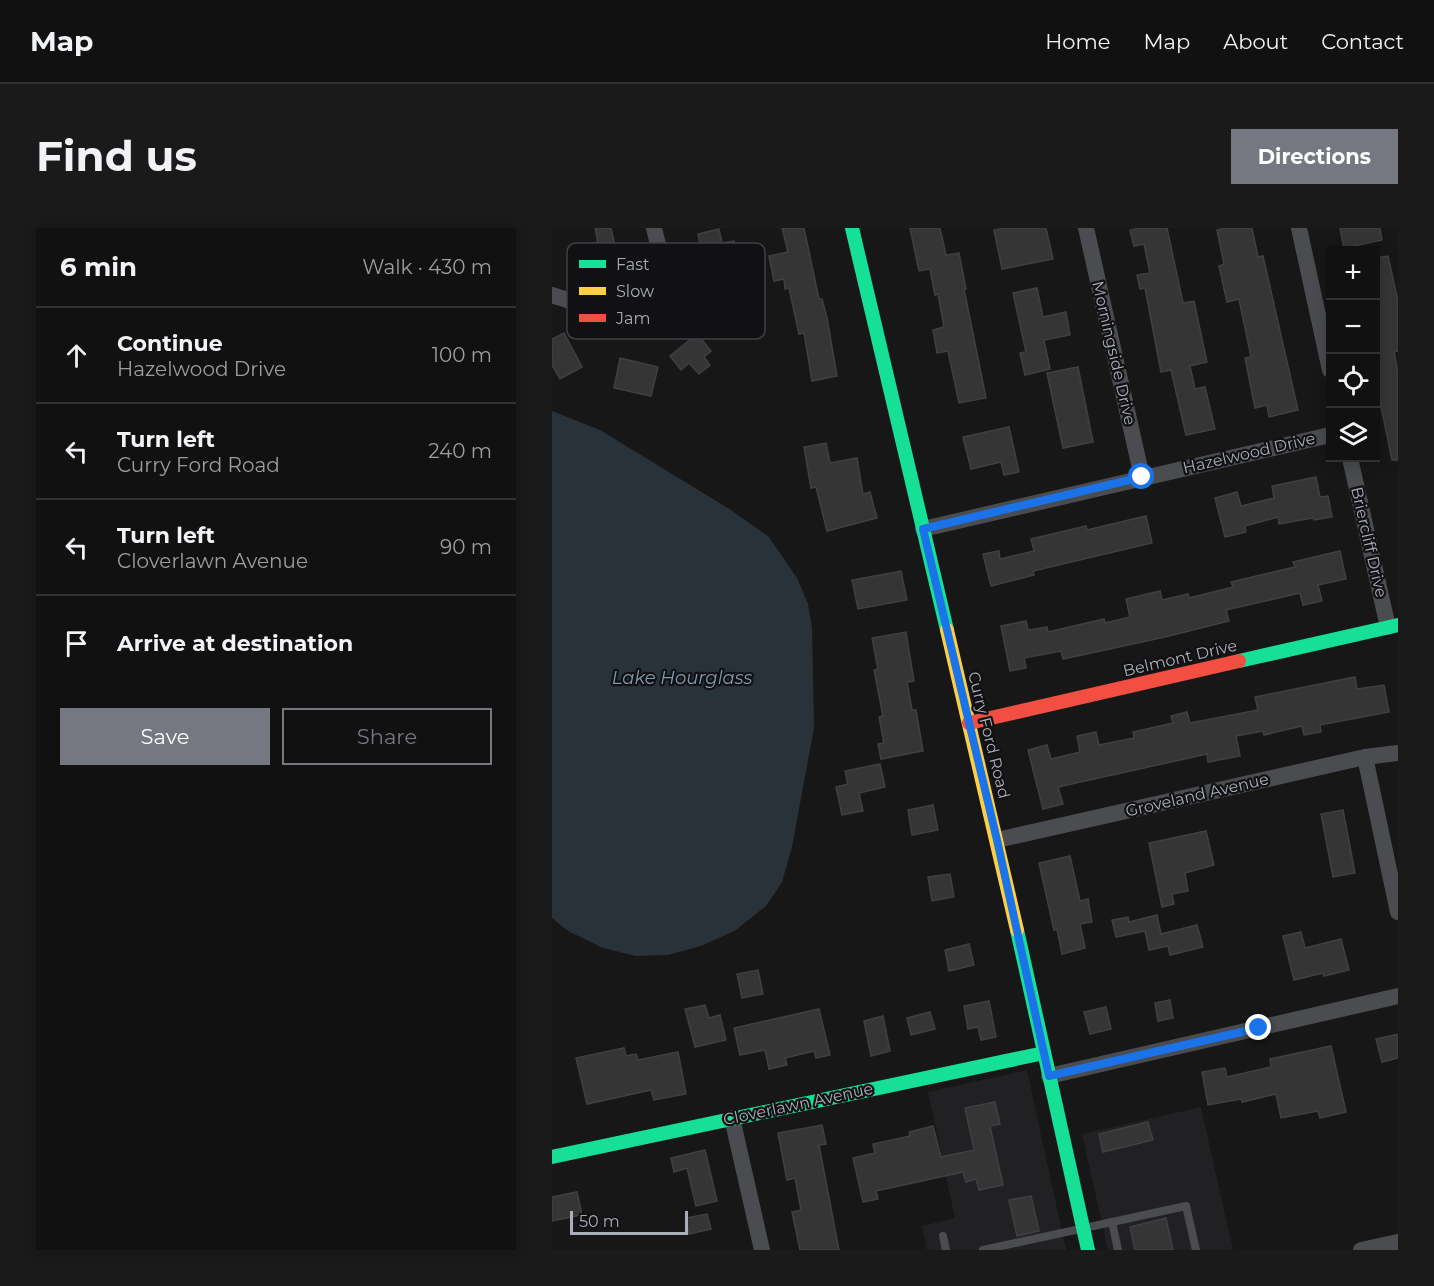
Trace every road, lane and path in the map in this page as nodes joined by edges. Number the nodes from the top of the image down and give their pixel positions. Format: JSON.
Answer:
{"nodes":[{"id":1,"x":654,"y":228,"type":"edge"},
{"id":2,"x":852,"y":228,"type":"edge"},
{"id":3,"x":1086,"y":228,"type":"edge"},
{"id":4,"x":1299,"y":228,"type":"edge"},
{"id":5,"x":657,"y":243,"type":"edge"},
{"id":6,"x":552,"y":296,"type":"edge"},
{"id":7,"x":567,"y":300,"type":"edge"},
{"id":8,"x":1327,"y":354,"type":"edge"},
{"id":9,"x":1326,"y":436,"type":"edge"},
{"id":10,"x":1351,"y":462,"type":"edge"},
{"id":11,"x":1142,"y":477,"type":"junction"},
{"id":12,"x":923,"y":529,"type":"junction"},
{"id":13,"x":1393,"y":626,"type":"edge"},
{"id":14,"x":969,"y":723,"type":"junction"},
{"id":15,"x":1398,"y":753,"type":"edge"},
{"id":16,"x":1365,"y":758,"type":"junction"},
{"id":17,"x":997,"y":840,"type":"junction"},
{"id":18,"x":1398,"y":912,"type":"edge"},
{"id":19,"x":1398,"y":996,"type":"edge"},
{"id":20,"x":1044,"y":1053,"type":"junction"},
{"id":21,"x":1049,"y":1076,"type":"junction"},
{"id":22,"x":732,"y":1118,"type":"junction"},
{"id":23,"x":552,"y":1157,"type":"edge"},
{"id":24,"x":1112,"y":1222,"type":"junction"},
{"id":25,"x":1083,"y":1229,"type":"junction"},
{"id":26,"x":943,"y":1236,"type":"dead end"},
{"id":27,"x":1398,"y":1242,"type":"edge"},
{"id":28,"x":762,"y":1250,"type":"edge"},
{"id":29,"x":946,"y":1250,"type":"edge"},
{"id":30,"x":983,"y":1250,"type":"edge"},
{"id":31,"x":1088,"y":1250,"type":"edge"},
{"id":32,"x":1118,"y":1250,"type":"edge"},
{"id":33,"x":1196,"y":1250,"type":"edge"},
{"id":34,"x":1361,"y":1250,"type":"edge"}],
"edges":[{"from":1,"to":5,"type":"street"},
{"from":2,"to":12,"type":"street","name":"Curry Ford Road"},
{"from":3,"to":11,"type":"street","name":"Morningside Drive"},
{"from":4,"to":8,"type":"street"},
{"from":6,"to":7,"type":"street"},
{"from":9,"to":11,"type":"street","name":"Hazelwood Drive"},
{"from":10,"to":13,"type":"street","name":"Briercliff Drive"},
{"from":11,"to":12,"type":"street","name":"Hazelwood Drive"},
{"from":12,"to":14,"type":"street","name":"Curry Ford Road"},
{"from":13,"to":14,"type":"street","name":"Belmont Drive"},
{"from":14,"to":17,"type":"street","name":"Curry Ford Road"},
{"from":15,"to":16,"type":"street","name":"Groveland Avenue"},
{"from":16,"to":17,"type":"street","name":"Groveland Avenue"},
{"from":16,"to":18,"type":"street"},
{"from":17,"to":20,"type":"street","name":"Curry Ford Road"},
{"from":19,"to":21,"type":"street"},
{"from":20,"to":21,"type":"street","name":"Curry Ford Road"},
{"from":20,"to":22,"type":"street","name":"Cloverlawn Avenue"},
{"from":21,"to":25,"type":"street","name":"Curry Ford Road"},
{"from":22,"to":23,"type":"street","name":"Cloverlawn Avenue"},
{"from":22,"to":28,"type":"street"},
{"from":24,"to":25,"type":"lane"},
{"from":24,"to":32,"type":"lane"},
{"from":24,"to":33,"type":"lane"},
{"from":25,"to":30,"type":"lane"},
{"from":25,"to":31,"type":"street","name":"Curry Ford Road"},
{"from":26,"to":29,"type":"lane"},
{"from":27,"to":34,"type":"street"}]}
